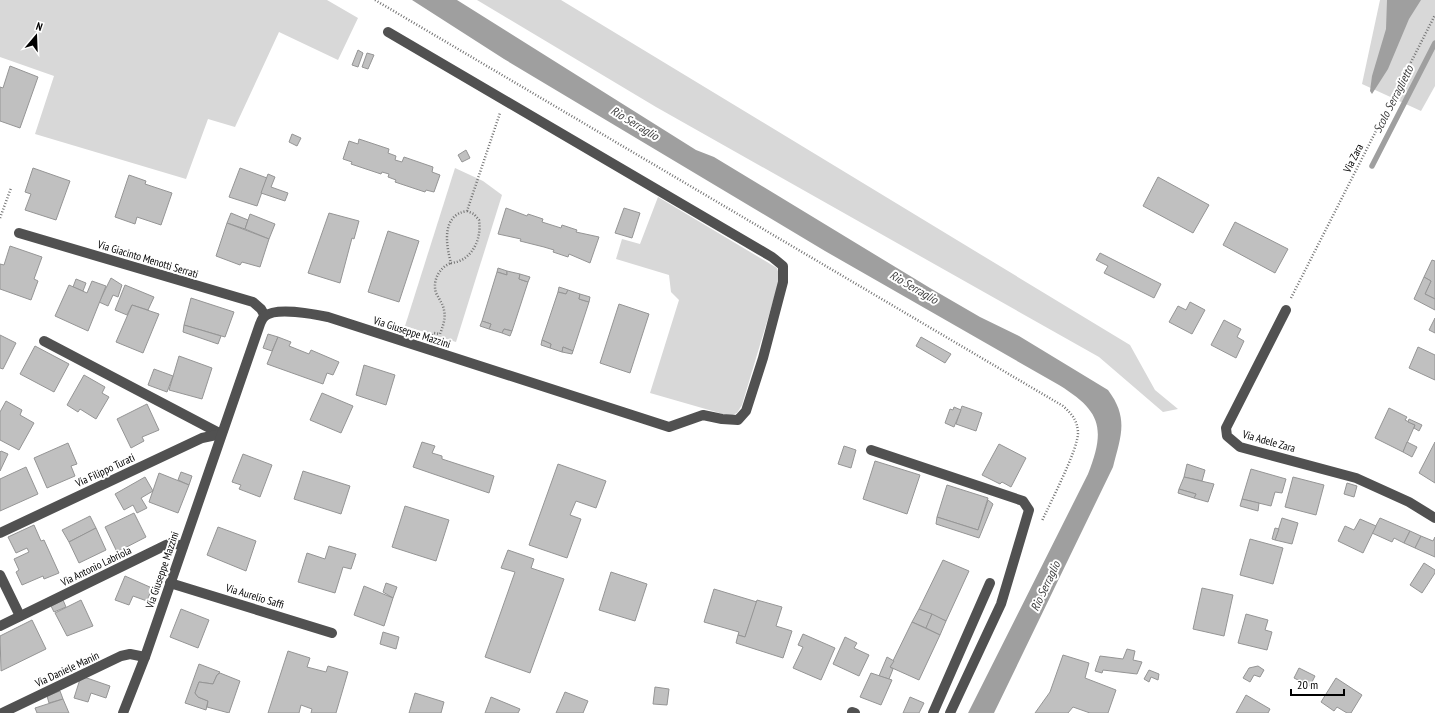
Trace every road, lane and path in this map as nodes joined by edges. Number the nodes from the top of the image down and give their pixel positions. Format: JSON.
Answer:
{"nodes":[{"id":1,"x":1435,"y":15,"type":"edge"},
{"id":2,"x":388,"y":32,"type":"dead end"},
{"id":3,"x":504,"y":100,"type":"junction"},
{"id":4,"x":11,"y":188,"type":"dead end"},
{"id":5,"x":467,"y":211,"type":"junction"},
{"id":6,"x":0,"y":218,"type":"edge"},
{"id":7,"x":20,"y":233,"type":"dead end"},
{"id":8,"x":451,"y":263,"type":"junction"},
{"id":9,"x":1286,"y":310,"type":"joint"},
{"id":10,"x":265,"y":316,"type":"junction"},
{"id":11,"x":432,"y":335,"type":"dead end"},
{"id":12,"x":44,"y":341,"type":"dead end"},
{"id":13,"x":221,"y":434,"type":"junction"},
{"id":14,"x":871,"y":450,"type":"dead end"},
{"id":15,"x":1435,"y":518,"type":"edge"},
{"id":16,"x":0,"y":533,"type":"edge"},
{"id":17,"x":183,"y":546,"type":"junction"},
{"id":18,"x":0,"y":575,"type":"edge"},
{"id":19,"x":170,"y":582,"type":"junction"},
{"id":20,"x":990,"y":583,"type":"dead end"},
{"id":21,"x":20,"y":616,"type":"junction"},
{"id":22,"x":0,"y":626,"type":"edge"},
{"id":23,"x":332,"y":633,"type":"dead end"},
{"id":24,"x":144,"y":657,"type":"junction"},
{"id":25,"x":2,"y":713,"type":"edge"},
{"id":26,"x":123,"y":713,"type":"edge"},
{"id":27,"x":933,"y":713,"type":"edge"},
{"id":28,"x":950,"y":713,"type":"edge"}],
"edges":[{"from":1,"to":9,"type":"path","name":"Via Zara"},
{"from":2,"to":3,"type":"street"},
{"from":3,"to":5,"type":"path"},
{"from":3,"to":10,"type":"street","name":"Via Giuseppe Mazzini"},
{"from":4,"to":6,"type":"path"},
{"from":5,"to":8,"type":"path"},
{"from":5,"to":8,"type":"path"},
{"from":7,"to":10,"type":"street","name":"Via Giacinto Menotti Serrati"},
{"from":8,"to":11,"type":"path"},
{"from":9,"to":15,"type":"street","name":"Via Adele Zara"},
{"from":10,"to":13,"type":"street","name":"Via Giuseppe Mazzini"},
{"from":12,"to":13,"type":"street"},
{"from":13,"to":16,"type":"street","name":"Via Filippo Turati"},
{"from":13,"to":17,"type":"street","name":"Via Giuseppe Mazzini"},
{"from":14,"to":28,"type":"street"},
{"from":17,"to":19,"type":"street","name":"Via Giuseppe Mazzini"},
{"from":17,"to":21,"type":"street","name":"Via Antonio Labriola"},
{"from":18,"to":21,"type":"street"},
{"from":19,"to":23,"type":"street","name":"Via Aurelio Saffi"},
{"from":19,"to":24,"type":"street","name":"Via Giuseppe Mazzini"},
{"from":20,"to":27,"type":"street"},
{"from":21,"to":22,"type":"street","name":"Via Antonio Labriola"},
{"from":24,"to":25,"type":"street","name":"Via Daniele Manin"},
{"from":24,"to":26,"type":"street","name":"Via Giuseppe Mazzini"}]}
